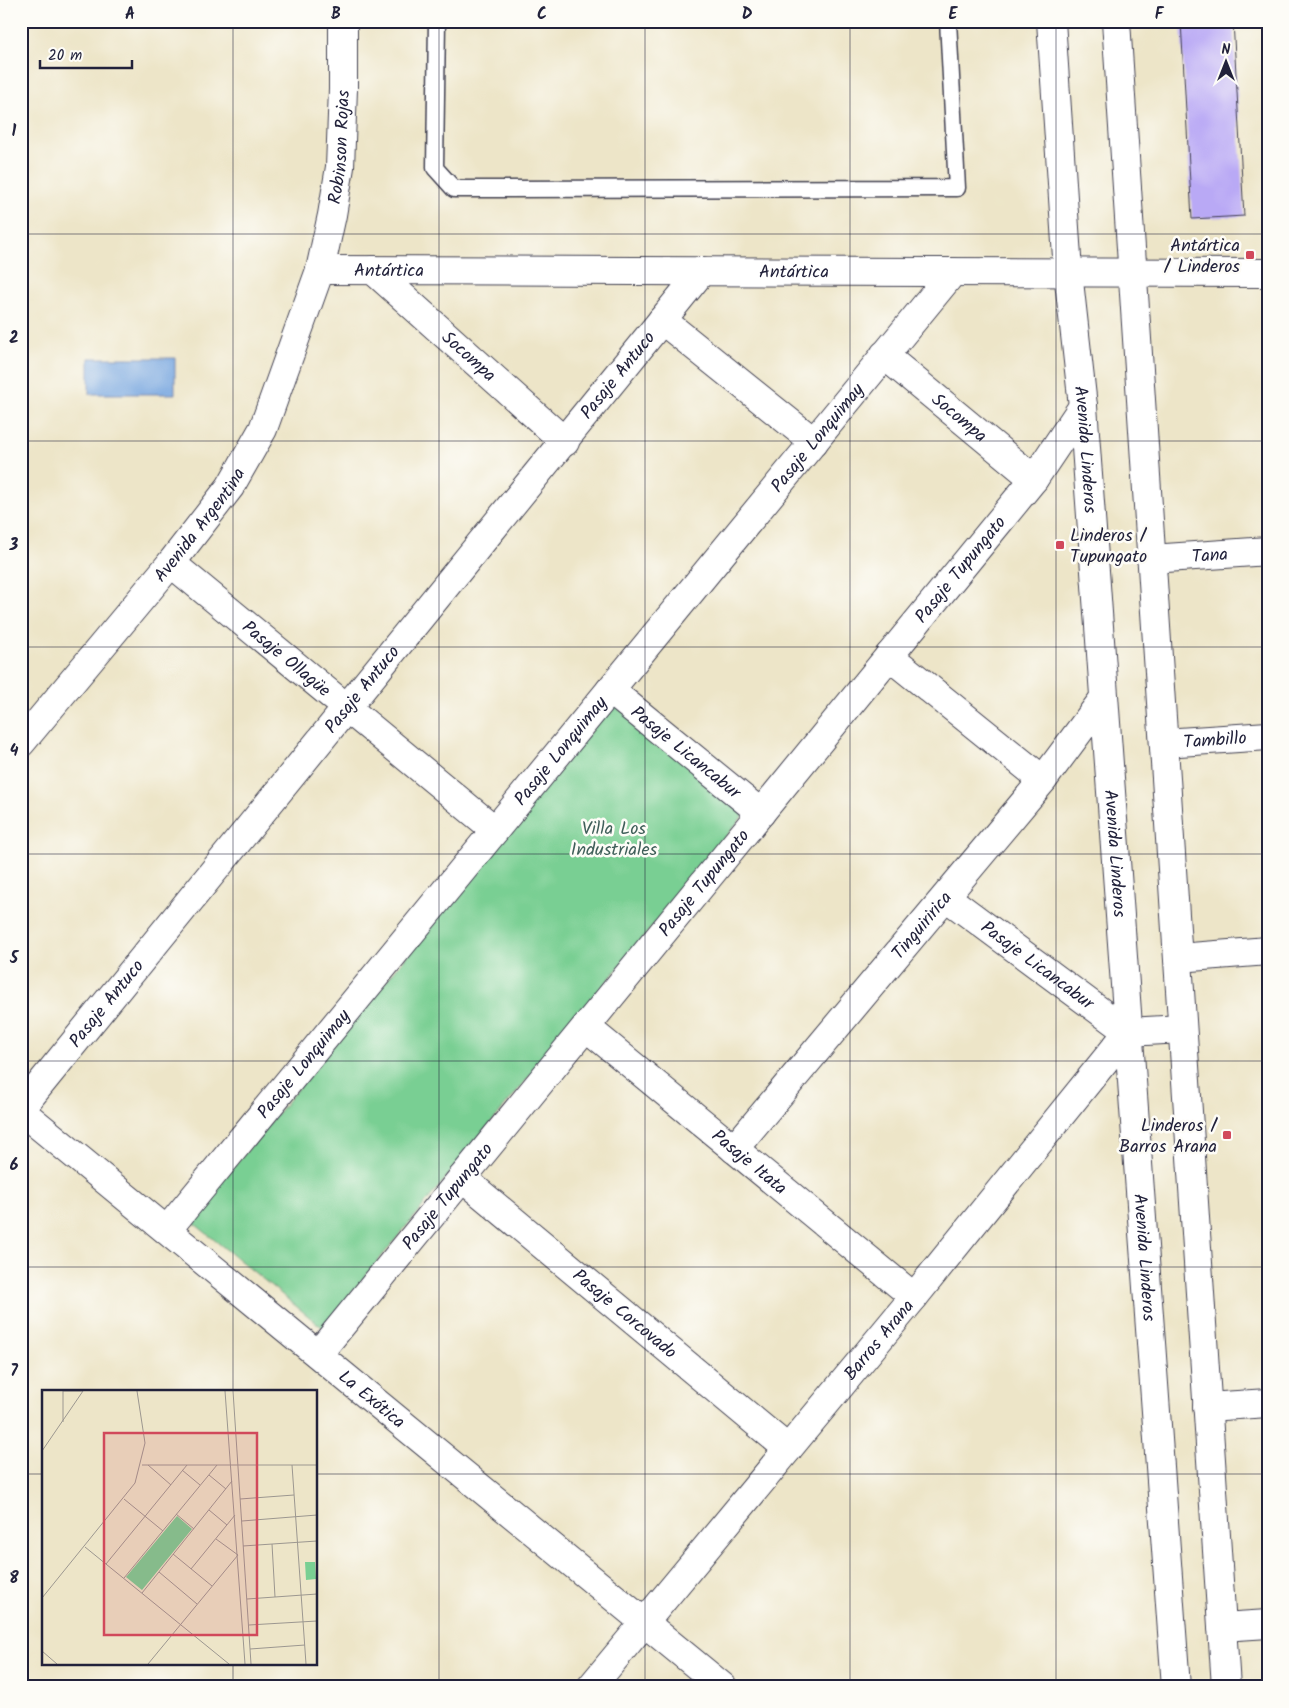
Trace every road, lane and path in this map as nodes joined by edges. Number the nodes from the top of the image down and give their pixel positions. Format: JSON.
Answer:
{"nodes":[{"id":1,"x":343,"y":21,"type":"edge"},
{"id":2,"x":437,"y":21,"type":"edge"},
{"id":3,"x":948,"y":21,"type":"edge"},
{"id":4,"x":1051,"y":21,"type":"edge"},
{"id":5,"x":1116,"y":21,"type":"edge"},
{"id":6,"x":320,"y":270,"type":"junction"},
{"id":7,"x":373,"y":270,"type":"junction"},
{"id":8,"x":702,"y":271,"type":"junction"},
{"id":9,"x":953,"y":272,"type":"junction"},
{"id":10,"x":1068,"y":272,"type":"junction"},
{"id":11,"x":1133,"y":272,"type":"junction"},
{"id":12,"x":1268,"y":273,"type":"edge"},
{"id":13,"x":662,"y":320,"type":"junction"},
{"id":14,"x":884,"y":356,"type":"junction"},
{"id":15,"x":1083,"y":406,"type":"junction"},
{"id":16,"x":565,"y":442,"type":"junction"},
{"id":17,"x":814,"y":442,"type":"junction"},
{"id":18,"x":1034,"y":479,"type":"junction"},
{"id":19,"x":1268,"y":551,"type":"edge"},
{"id":20,"x":1152,"y":559,"type":"junction"},
{"id":21,"x":171,"y":563,"type":"junction"},
{"id":22,"x":889,"y":656,"type":"junction"},
{"id":23,"x":610,"y":690,"type":"junction"},
{"id":24,"x":1104,"y":698,"type":"junction"},
{"id":25,"x":347,"y":708,"type":"junction"},
{"id":26,"x":1268,"y":736,"type":"edge"},
{"id":27,"x":1164,"y":743,"type":"junction"},
{"id":28,"x":21,"y":744,"type":"edge"},
{"id":29,"x":1043,"y":780,"type":"junction"},
{"id":30,"x":761,"y":812,"type":"junction"},
{"id":31,"x":495,"y":830,"type":"junction"},
{"id":32,"x":946,"y":897,"type":"junction"},
{"id":33,"x":1268,"y":951,"type":"edge"},
{"id":34,"x":1178,"y":958,"type":"junction"},
{"id":35,"x":586,"y":1027,"type":"junction"},
{"id":36,"x":1182,"y":1029,"type":"junction"},
{"id":37,"x":1128,"y":1032,"type":"junction"},
{"id":38,"x":21,"y":1109,"type":"edge"},
{"id":39,"x":734,"y":1149,"type":"junction"},
{"id":40,"x":462,"y":1178,"type":"junction"},
{"id":41,"x":167,"y":1230,"type":"junction"},
{"id":42,"x":914,"y":1297,"type":"junction"},
{"id":43,"x":318,"y":1354,"type":"junction"},
{"id":44,"x":1268,"y":1403,"type":"edge"},
{"id":45,"x":1207,"y":1407,"type":"junction"},
{"id":46,"x":788,"y":1449,"type":"junction"},
{"id":47,"x":644,"y":1622,"type":"junction"},
{"id":48,"x":1268,"y":1624,"type":"edge"},
{"id":49,"x":1222,"y":1627,"type":"junction"},
{"id":50,"x":591,"y":1687,"type":"edge"},
{"id":51,"x":723,"y":1687,"type":"edge"},
{"id":52,"x":1176,"y":1687,"type":"edge"},
{"id":53,"x":1226,"y":1687,"type":"edge"}],
"edges":[{"from":1,"to":6,"type":"street","name":"Robinson Rojas"},
{"from":2,"to":3,"type":"lane"},
{"from":4,"to":10,"type":"street","name":"Avenida Linderos"},
{"from":5,"to":11,"type":"street"},
{"from":6,"to":7,"type":"street","name":"Antártica"},
{"from":6,"to":21,"type":"street","name":"Avenida Argentina"},
{"from":7,"to":8,"type":"street","name":"Antártica"},
{"from":7,"to":16,"type":"street","name":"Socompa"},
{"from":8,"to":9,"type":"street","name":"Antártica"},
{"from":8,"to":13,"type":"street","name":"Pasaje Antuco"},
{"from":9,"to":10,"type":"street","name":"Antártica"},
{"from":9,"to":14,"type":"street","name":"Pasaje Lonquimay"},
{"from":10,"to":11,"type":"street","name":"Antártica"},
{"from":10,"to":15,"type":"street","name":"Avenida Linderos"},
{"from":11,"to":12,"type":"street","name":"Antártica"},
{"from":11,"to":20,"type":"street"},
{"from":13,"to":16,"type":"street","name":"Pasaje Antuco"},
{"from":13,"to":17,"type":"street"},
{"from":14,"to":17,"type":"street","name":"Pasaje Lonquimay"},
{"from":14,"to":18,"type":"street","name":"Socompa"},
{"from":15,"to":18,"type":"street","name":"Pasaje Tupungato"},
{"from":15,"to":24,"type":"street","name":"Avenida Linderos"},
{"from":16,"to":25,"type":"street","name":"Pasaje Antuco"},
{"from":17,"to":23,"type":"street","name":"Pasaje Lonquimay"},
{"from":18,"to":22,"type":"street","name":"Pasaje Tupungato"},
{"from":19,"to":20,"type":"street","name":"Tana"},
{"from":20,"to":27,"type":"street"},
{"from":21,"to":25,"type":"street","name":"Pasaje Ollagüe"},
{"from":21,"to":28,"type":"street","name":"Avenida Argentina"},
{"from":22,"to":29,"type":"street"},
{"from":22,"to":30,"type":"street","name":"Pasaje Tupungato"},
{"from":23,"to":30,"type":"street","name":"Pasaje Licancabur"},
{"from":23,"to":31,"type":"street","name":"Pasaje Lonquimay"},
{"from":24,"to":29,"type":"street","name":"Tinguiririca"},
{"from":24,"to":37,"type":"street","name":"Avenida Linderos"},
{"from":25,"to":31,"type":"street","name":"Pasaje Ollagüe"},
{"from":25,"to":38,"type":"street","name":"Pasaje Antuco"},
{"from":26,"to":27,"type":"street","name":"Tambillo"},
{"from":27,"to":34,"type":"street"},
{"from":29,"to":32,"type":"street","name":"Tinguiririca"},
{"from":30,"to":35,"type":"street","name":"Pasaje Tupungato"},
{"from":31,"to":41,"type":"street","name":"Pasaje Lonquimay"},
{"from":32,"to":37,"type":"street","name":"Pasaje Licancabur"},
{"from":32,"to":39,"type":"street","name":"Tinguiririca"},
{"from":33,"to":34,"type":"street"},
{"from":34,"to":36,"type":"street"},
{"from":35,"to":39,"type":"street","name":"Pasaje Itata"},
{"from":35,"to":40,"type":"street","name":"Pasaje Tupungato"},
{"from":36,"to":37,"type":"street"},
{"from":36,"to":45,"type":"street"},
{"from":37,"to":42,"type":"street","name":"Barros Arana"},
{"from":37,"to":52,"type":"street","name":"Avenida Linderos"},
{"from":38,"to":41,"type":"street","name":"La Exótica"},
{"from":39,"to":42,"type":"street","name":"Pasaje Itata"},
{"from":40,"to":43,"type":"street","name":"Pasaje Tupungato"},
{"from":40,"to":46,"type":"street","name":"Pasaje Corcovado"},
{"from":41,"to":43,"type":"street","name":"La Exótica"},
{"from":42,"to":46,"type":"street","name":"Barros Arana"},
{"from":43,"to":47,"type":"street","name":"La Exótica"},
{"from":44,"to":45,"type":"street"},
{"from":45,"to":49,"type":"street"},
{"from":46,"to":47,"type":"street","name":"Barros Arana"},
{"from":47,"to":50,"type":"street","name":"Barros Arana"},
{"from":47,"to":51,"type":"street","name":"La Exótica"},
{"from":48,"to":49,"type":"street"},
{"from":49,"to":53,"type":"street"}]}
